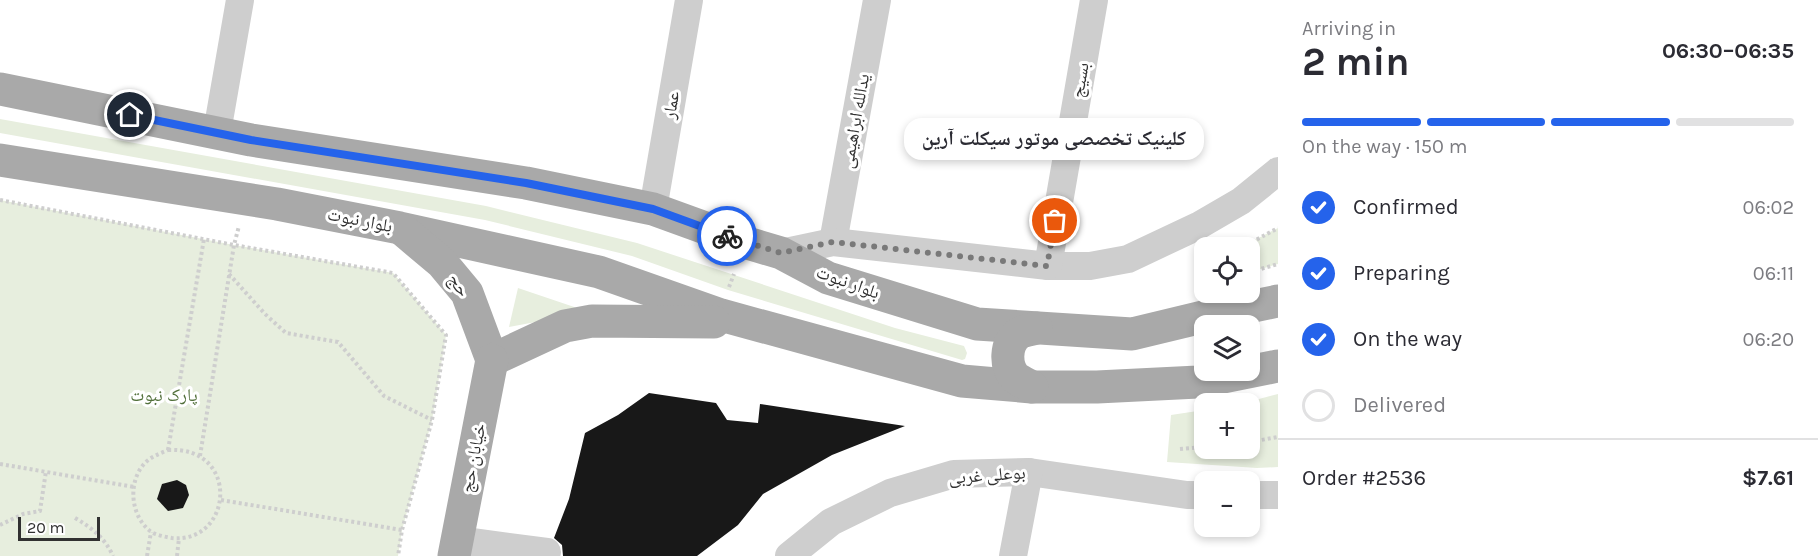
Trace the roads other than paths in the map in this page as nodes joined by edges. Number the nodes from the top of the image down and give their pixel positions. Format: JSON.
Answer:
{"nodes":[{"id":1,"x":240,"y":0,"type":"edge"},
{"id":2,"x":689,"y":0,"type":"edge"},
{"id":3,"x":877,"y":0,"type":"edge"},
{"id":4,"x":1094,"y":0,"type":"edge"},
{"id":5,"x":0,"y":89,"type":"edge"},
{"id":6,"x":217,"y":132,"type":"junction"},
{"id":7,"x":0,"y":160,"type":"edge"},
{"id":8,"x":1278,"y":171,"type":"edge"},
{"id":9,"x":653,"y":209,"type":"junction"},
{"id":10,"x":400,"y":228,"type":"junction"},
{"id":11,"x":833,"y":242,"type":"junction"},
{"id":12,"x":781,"y":253,"type":"junction"},
{"id":13,"x":1047,"y":266,"type":"junction"},
{"id":14,"x":1278,"y":301,"type":"edge"},
{"id":15,"x":752,"y":324,"type":"junction"},
{"id":16,"x":977,"y":324,"type":"junction"},
{"id":17,"x":1036,"y":328,"type":"junction"},
{"id":18,"x":492,"y":360,"type":"junction"},
{"id":19,"x":1278,"y":366,"type":"edge"},
{"id":20,"x":962,"y":381,"type":"junction"},
{"id":21,"x":1032,"y":387,"type":"junction"},
{"id":22,"x":1029,"y":472,"type":"junction"},
{"id":23,"x":1194,"y":495,"type":"edge"},
{"id":24,"x":1260,"y":495,"type":"edge"},
{"id":25,"x":1278,"y":495,"type":"edge"},
{"id":26,"x":455,"y":548,"type":"edge"},
{"id":27,"x":547,"y":552,"type":"dead end"},
{"id":28,"x":789,"y":556,"type":"edge"},
{"id":29,"x":1013,"y":556,"type":"edge"}],
"edges":[{"from":1,"to":6,"type":"street"},
{"from":2,"to":9,"type":"street","name":"عمار"},
{"from":3,"to":11,"type":"street","name":"یدالله ابراهیمی"},
{"from":4,"to":13,"type":"street","name":"بسیج"},
{"from":5,"to":6,"type":"main road","name":"بلوار نبوت"},
{"from":6,"to":9,"type":"main road","name":"بلوار نبوت"},
{"from":7,"to":10,"type":"main road","name":"بلوار نبوت"},
{"from":8,"to":13,"type":"street"},
{"from":9,"to":12,"type":"main road","name":"بلوار نبوت"},
{"from":10,"to":15,"type":"main road","name":"بلوار نبوت"},
{"from":10,"to":18,"type":"main road","name":"حج"},
{"from":11,"to":12,"type":"street"},
{"from":11,"to":13,"type":"street"},
{"from":12,"to":16,"type":"main road","name":"بلوار نبوت"},
{"from":14,"to":17,"type":"main road","name":"بلوار نبوت"},
{"from":15,"to":18,"type":"main road"},
{"from":15,"to":20,"type":"main road","name":"بلوار نبوت"},
{"from":16,"to":17,"type":"main road","name":"بلوار نبوت"},
{"from":16,"to":20,"type":"main road"},
{"from":17,"to":21,"type":"main road"},
{"from":18,"to":26,"type":"main road","name":"خیابان حج"},
{"from":19,"to":21,"type":"main road","name":"بلوار نبوت"},
{"from":20,"to":21,"type":"main road","name":"بلوار نبوت"},
{"from":22,"to":23,"type":"street","name":"بوعلی غربی"},
{"from":22,"to":28,"type":"street","name":"بوعلی غربی"},
{"from":22,"to":29,"type":"street"},
{"from":24,"to":25,"type":"street"},
{"from":26,"to":27,"type":"street"}]}
